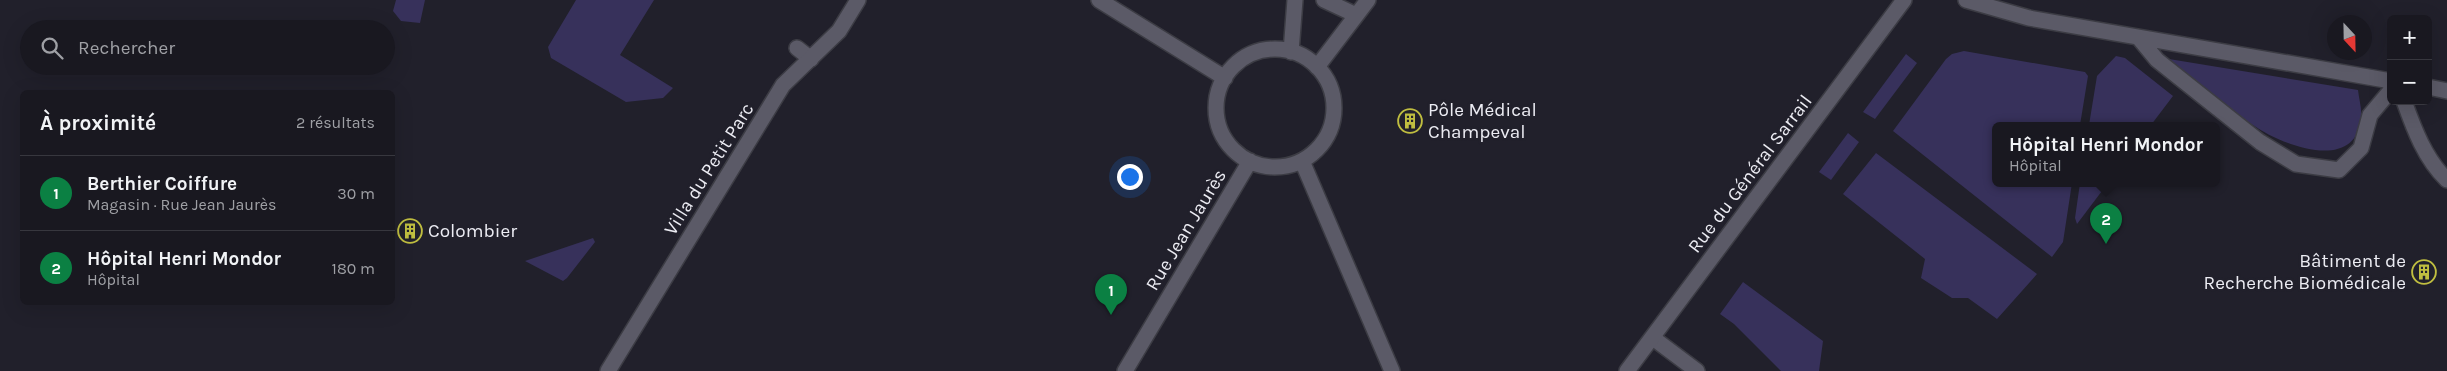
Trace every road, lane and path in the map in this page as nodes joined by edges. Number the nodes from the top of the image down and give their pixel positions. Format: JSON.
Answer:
{"nodes":[{"id":1,"x":858,"y":0,"type":"edge"},
{"id":2,"x":1099,"y":0,"type":"edge"},
{"id":3,"x":1295,"y":0,"type":"edge"},
{"id":4,"x":1324,"y":0,"type":"edge"},
{"id":5,"x":1368,"y":0,"type":"edge"},
{"id":6,"x":1904,"y":0,"type":"edge"},
{"id":7,"x":1966,"y":0,"type":"edge"},
{"id":8,"x":1356,"y":15,"type":"junction"},
{"id":9,"x":2138,"y":37,"type":"junction"},
{"id":10,"x":797,"y":48,"type":"dead end"},
{"id":11,"x":1291,"y":52,"type":"junction"},
{"id":12,"x":811,"y":59,"type":"junction"},
{"id":13,"x":1317,"y":67,"type":"junction"},
{"id":14,"x":1225,"y":78,"type":"junction"},
{"id":15,"x":2387,"y":80,"type":"edge"},
{"id":16,"x":2432,"y":88,"type":"edge"},
{"id":17,"x":2447,"y":90,"type":"edge"},
{"id":18,"x":2387,"y":95,"type":"edge"},
{"id":19,"x":2405,"y":105,"type":"edge"},
{"id":20,"x":1250,"y":161,"type":"junction"},
{"id":21,"x":1302,"y":161,"type":"junction"},
{"id":22,"x":2447,"y":180,"type":"edge"},
{"id":23,"x":1653,"y":338,"type":"junction"},
{"id":24,"x":608,"y":371,"type":"edge"},
{"id":25,"x":1124,"y":371,"type":"edge"},
{"id":26,"x":1392,"y":371,"type":"edge"},
{"id":27,"x":1627,"y":371,"type":"edge"},
{"id":28,"x":1697,"y":371,"type":"edge"}],
"edges":[{"from":1,"to":12,"type":"street","name":"Villa du Petit Parc"},
{"from":2,"to":14,"type":"street"},
{"from":3,"to":11,"type":"street"},
{"from":4,"to":8,"type":"street"},
{"from":5,"to":8,"type":"street"},
{"from":6,"to":23,"type":"street","name":"Rue du Général Sarrail"},
{"from":7,"to":9,"type":"street"},
{"from":8,"to":13,"type":"street"},
{"from":9,"to":15,"type":"street"},
{"from":9,"to":18,"type":"street"},
{"from":10,"to":12,"type":"street"},
{"from":11,"to":13,"type":"street"},
{"from":11,"to":14,"type":"street"},
{"from":12,"to":24,"type":"street","name":"Villa du Petit Parc"},
{"from":13,"to":21,"type":"street"},
{"from":14,"to":20,"type":"street"},
{"from":16,"to":17,"type":"street"},
{"from":19,"to":22,"type":"street"},
{"from":20,"to":21,"type":"street"},
{"from":20,"to":25,"type":"street","name":"Rue Jean Jaurès"},
{"from":21,"to":26,"type":"street"},
{"from":23,"to":27,"type":"street","name":"Rue du Général Sarrail"},
{"from":23,"to":28,"type":"street"}]}
